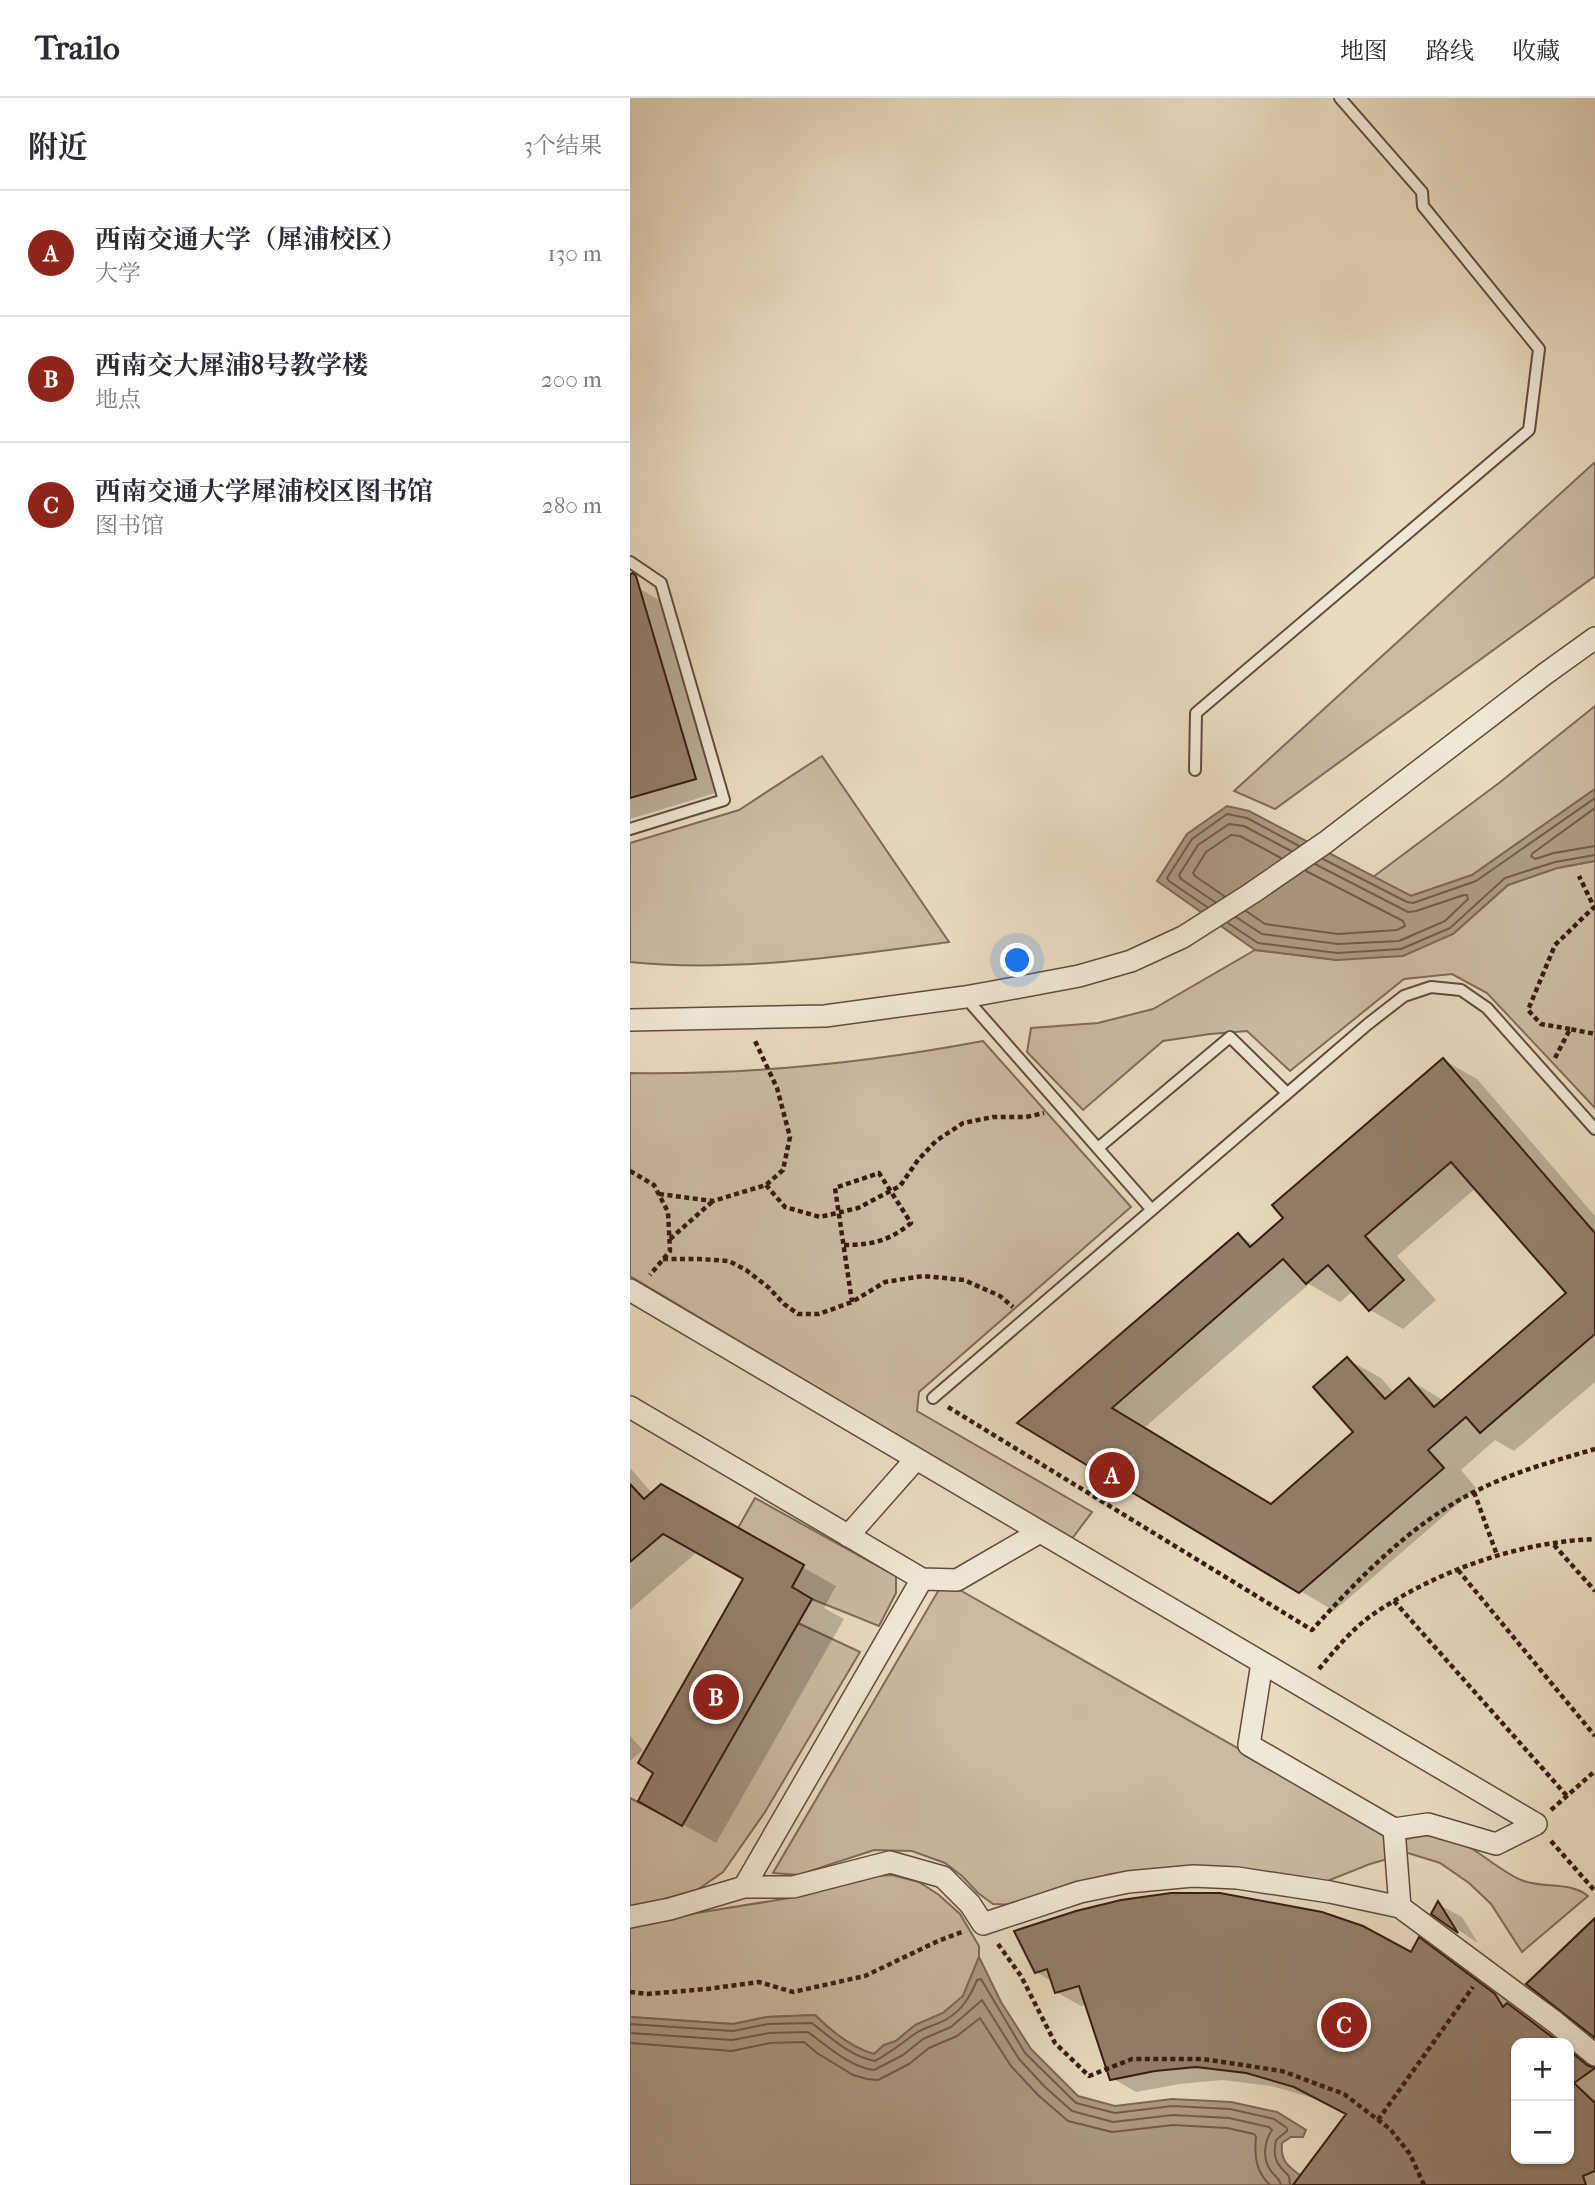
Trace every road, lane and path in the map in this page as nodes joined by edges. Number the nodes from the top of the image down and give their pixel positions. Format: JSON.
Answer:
{"nodes":[{"id":1,"x":1340,"y":98,"type":"edge"},
{"id":2,"x":630,"y":562,"type":"edge"},
{"id":3,"x":1595,"y":638,"type":"edge"},
{"id":4,"x":1195,"y":769,"type":"dead end"},
{"id":5,"x":630,"y":829,"type":"edge"},
{"id":6,"x":1579,"y":876,"type":"dead end"},
{"id":7,"x":965,"y":997,"type":"junction"},
{"id":8,"x":744,"y":1018,"type":"junction"},
{"id":9,"x":630,"y":1020,"type":"edge"},
{"id":10,"x":1570,"y":1029,"type":"junction"},
{"id":11,"x":1595,"y":1034,"type":"edge"},
{"id":12,"x":1547,"y":1075,"type":"junction"},
{"id":13,"x":1287,"y":1093,"type":"junction"},
{"id":14,"x":1058,"y":1103,"type":"junction"},
{"id":15,"x":1595,"y":1129,"type":"edge"},
{"id":16,"x":1098,"y":1148,"type":"junction"},
{"id":17,"x":630,"y":1171,"type":"edge"},
{"id":18,"x":766,"y":1185,"type":"junction"},
{"id":19,"x":892,"y":1191,"type":"junction"},
{"id":20,"x":659,"y":1194,"type":"junction"},
{"id":21,"x":713,"y":1201,"type":"junction"},
{"id":22,"x":1152,"y":1210,"type":"junction"},
{"id":23,"x":839,"y":1213,"type":"junction"},
{"id":24,"x":669,"y":1239,"type":"junction"},
{"id":25,"x":844,"y":1245,"type":"junction"},
{"id":26,"x":663,"y":1259,"type":"junction"},
{"id":27,"x":631,"y":1291,"type":"edge"},
{"id":28,"x":852,"y":1302,"type":"junction"},
{"id":29,"x":1026,"y":1318,"type":"junction"},
{"id":30,"x":933,"y":1398,"type":"joint"},
{"id":31,"x":630,"y":1407,"type":"edge"},
{"id":32,"x":1595,"y":1450,"type":"edge"},
{"id":33,"x":916,"y":1459,"type":"junction"},
{"id":34,"x":1474,"y":1492,"type":"junction"},
{"id":35,"x":1041,"y":1532,"type":"junction"},
{"id":36,"x":848,"y":1536,"type":"junction"},
{"id":37,"x":1595,"y":1539,"type":"edge"},
{"id":38,"x":1554,"y":1544,"type":"junction"},
{"id":39,"x":1497,"y":1555,"type":"junction"},
{"id":40,"x":1458,"y":1570,"type":"junction"},
{"id":41,"x":922,"y":1579,"type":"junction"},
{"id":42,"x":1595,"y":1591,"type":"edge"},
{"id":43,"x":1394,"y":1601,"type":"junction"},
{"id":44,"x":1262,"y":1663,"type":"junction"},
{"id":45,"x":1304,"y":1687,"type":"junction"},
{"id":46,"x":1595,"y":1736,"type":"edge"},
{"id":47,"x":1595,"y":1771,"type":"edge"},
{"id":48,"x":1567,"y":1797,"type":"junction"},
{"id":49,"x":1536,"y":1824,"type":"junction"},
{"id":50,"x":1394,"y":1829,"type":"junction"},
{"id":51,"x":744,"y":1887,"type":"junction"},
{"id":52,"x":1595,"y":1891,"type":"edge"},
{"id":53,"x":1400,"y":1907,"type":"junction"},
{"id":54,"x":630,"y":1917,"type":"edge"},
{"id":55,"x":983,"y":1924,"type":"junction"},
{"id":56,"x":1485,"y":1970,"type":"junction"},
{"id":57,"x":630,"y":1992,"type":"edge"},
{"id":58,"x":1595,"y":2055,"type":"edge"},
{"id":59,"x":1378,"y":2120,"type":"junction"},
{"id":60,"x":1424,"y":2185,"type":"edge"}],
"edges":[{"from":1,"to":4,"type":"lane"},
{"from":2,"to":5,"type":"lane"},
{"from":3,"to":7,"type":"street"},
{"from":6,"to":10,"type":"path"},
{"from":7,"to":8,"type":"street"},
{"from":7,"to":14,"type":"lane"},
{"from":8,"to":9,"type":"street"},
{"from":8,"to":18,"type":"path"},
{"from":10,"to":11,"type":"path"},
{"from":10,"to":12,"type":"path"},
{"from":12,"to":13,"type":"lane"},
{"from":12,"to":15,"type":"lane"},
{"from":13,"to":16,"type":"lane"},
{"from":13,"to":22,"type":"lane"},
{"from":14,"to":16,"type":"lane"},
{"from":14,"to":19,"type":"path"},
{"from":16,"to":22,"type":"lane"},
{"from":17,"to":20,"type":"path"},
{"from":18,"to":21,"type":"path"},
{"from":18,"to":23,"type":"path"},
{"from":19,"to":23,"type":"path"},
{"from":19,"to":23,"type":"path"},
{"from":19,"to":25,"type":"path"},
{"from":20,"to":21,"type":"path"},
{"from":20,"to":24,"type":"path"},
{"from":21,"to":24,"type":"path"},
{"from":22,"to":29,"type":"lane"},
{"from":23,"to":25,"type":"path"},
{"from":24,"to":26,"type":"path"},
{"from":25,"to":28,"type":"path"},
{"from":26,"to":27,"type":"path"},
{"from":26,"to":28,"type":"path"},
{"from":27,"to":33,"type":"street"},
{"from":28,"to":29,"type":"path"},
{"from":29,"to":30,"type":"lane"},
{"from":30,"to":34,"type":"path"},
{"from":31,"to":36,"type":"street"},
{"from":32,"to":34,"type":"path"},
{"from":33,"to":35,"type":"street"},
{"from":33,"to":36,"type":"street"},
{"from":34,"to":39,"type":"path"},
{"from":35,"to":41,"type":"street"},
{"from":35,"to":44,"type":"street"},
{"from":36,"to":41,"type":"street"},
{"from":37,"to":38,"type":"path"},
{"from":38,"to":39,"type":"path"},
{"from":38,"to":42,"type":"path"},
{"from":39,"to":40,"type":"path"},
{"from":40,"to":43,"type":"path"},
{"from":40,"to":46,"type":"path"},
{"from":41,"to":51,"type":"street"},
{"from":43,"to":45,"type":"path"},
{"from":43,"to":48,"type":"path"},
{"from":44,"to":45,"type":"street"},
{"from":44,"to":50,"type":"street"},
{"from":45,"to":49,"type":"street"},
{"from":47,"to":48,"type":"path"},
{"from":48,"to":49,"type":"path"},
{"from":49,"to":50,"type":"street"},
{"from":49,"to":52,"type":"path"},
{"from":50,"to":53,"type":"street"},
{"from":51,"to":54,"type":"street"},
{"from":51,"to":55,"type":"street"},
{"from":53,"to":55,"type":"street"},
{"from":53,"to":56,"type":"street"},
{"from":55,"to":57,"type":"path"},
{"from":55,"to":59,"type":"path"},
{"from":56,"to":58,"type":"street"},
{"from":56,"to":59,"type":"path"},
{"from":59,"to":60,"type":"path"}]}
